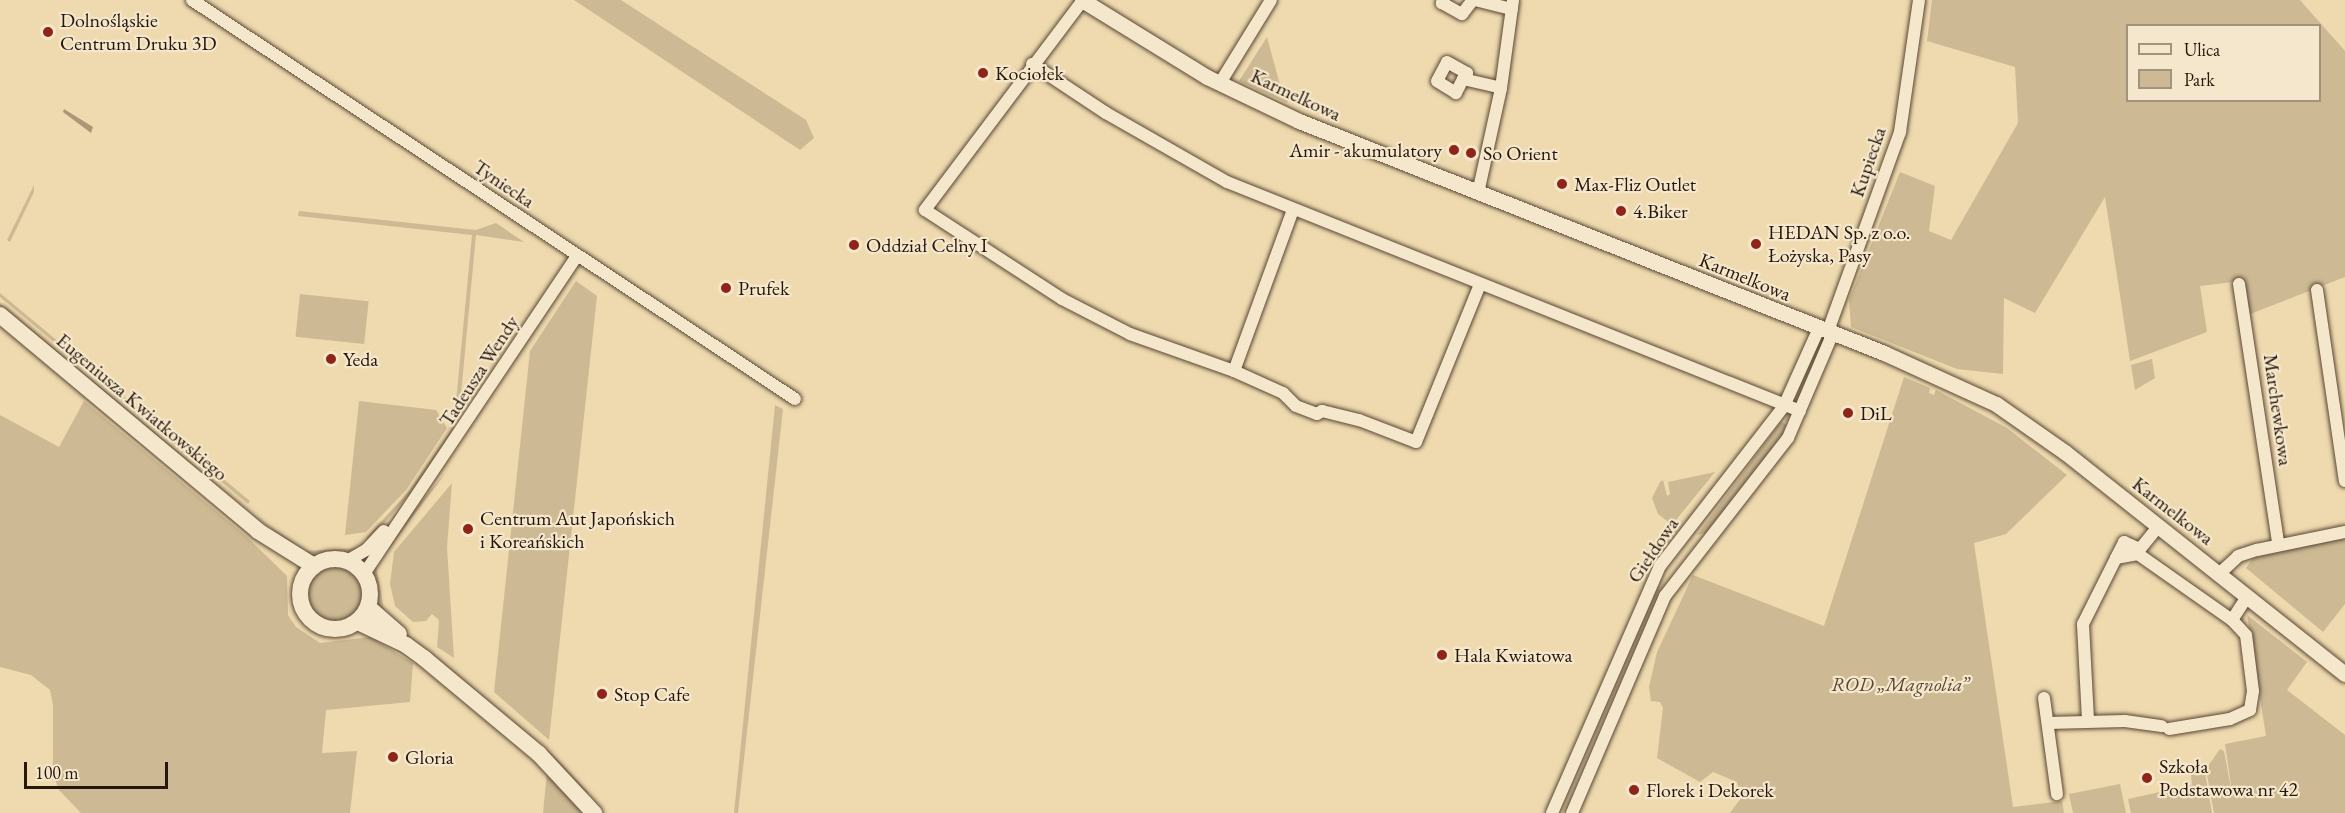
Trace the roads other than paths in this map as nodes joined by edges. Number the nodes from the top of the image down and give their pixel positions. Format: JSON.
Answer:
{"nodes":[{"id":1,"x":192,"y":0,"type":"edge"},
{"id":2,"x":1082,"y":0,"type":"edge"},
{"id":3,"x":1271,"y":0,"type":"edge"},
{"id":4,"x":1444,"y":0,"type":"edge"},
{"id":5,"x":1474,"y":0,"type":"edge"},
{"id":6,"x":1919,"y":0,"type":"edge"},
{"id":7,"x":1512,"y":4,"type":"edge"},
{"id":8,"x":1032,"y":64,"type":"junction"},
{"id":9,"x":1463,"y":80,"type":"dead end"},
{"id":10,"x":1220,"y":83,"type":"junction"},
{"id":11,"x":1501,"y":88,"type":"junction"},
{"id":12,"x":1478,"y":193,"type":"junction"},
{"id":13,"x":1293,"y":210,"type":"junction"},
{"id":14,"x":578,"y":256,"type":"junction"},
{"id":15,"x":1480,"y":284,"type":"junction"},
{"id":16,"x":2239,"y":284,"type":"dead end"},
{"id":17,"x":2317,"y":290,"type":"dead end"},
{"id":18,"x":0,"y":315,"type":"edge"},
{"id":19,"x":1826,"y":331,"type":"junction"},
{"id":20,"x":1234,"y":371,"type":"junction"},
{"id":21,"x":795,"y":399,"type":"dead end"},
{"id":22,"x":1784,"y":406,"type":"junction"},
{"id":23,"x":1800,"y":411,"type":"junction"},
{"id":24,"x":2345,"y":481,"type":"edge"},
{"id":25,"x":410,"y":505,"type":"junction"},
{"id":26,"x":258,"y":531,"type":"junction"},
{"id":27,"x":2154,"y":532,"type":"dead end"},
{"id":28,"x":2345,"y":532,"type":"edge"},
{"id":29,"x":1681,"y":539,"type":"junction"},
{"id":30,"x":2278,"y":543,"type":"junction"},
{"id":31,"x":2139,"y":551,"type":"junction"},
{"id":32,"x":1696,"y":553,"type":"junction"},
{"id":33,"x":347,"y":561,"type":"junction"},
{"id":34,"x":314,"y":566,"type":"junction"},
{"id":35,"x":364,"y":574,"type":"junction"},
{"id":36,"x":2219,"y":574,"type":"junction"},
{"id":37,"x":303,"y":580,"type":"junction"},
{"id":38,"x":2247,"y":597,"type":"junction"},
{"id":39,"x":368,"y":607,"type":"junction"},
{"id":40,"x":2232,"y":620,"type":"junction"},
{"id":41,"x":358,"y":621,"type":"junction"},
{"id":42,"x":406,"y":645,"type":"junction"},
{"id":43,"x":2345,"y":674,"type":"edge"},
{"id":44,"x":1608,"y":681,"type":"junction"},
{"id":45,"x":1624,"y":688,"type":"junction"},
{"id":46,"x":2044,"y":698,"type":"dead end"},
{"id":47,"x":1593,"y":717,"type":"junction"},
{"id":48,"x":2088,"y":720,"type":"junction"},
{"id":49,"x":2048,"y":723,"type":"junction"},
{"id":50,"x":1609,"y":724,"type":"junction"},
{"id":51,"x":2057,"y":794,"type":"dead end"},
{"id":52,"x":594,"y":813,"type":"edge"},
{"id":53,"x":1552,"y":813,"type":"edge"},
{"id":54,"x":1572,"y":813,"type":"edge"}],
"edges":[{"from":1,"to":14,"type":"street","name":"Tyniecka"},
{"from":2,"to":8,"type":"street"},
{"from":2,"to":10,"type":"street","name":"Karmelkowa"},
{"from":3,"to":10,"type":"street"},
{"from":4,"to":5,"type":"street"},
{"from":5,"to":7,"type":"street"},
{"from":6,"to":19,"type":"street","name":"Kupiecka"},
{"from":7,"to":11,"type":"street"},
{"from":8,"to":13,"type":"street"},
{"from":8,"to":20,"type":"street"},
{"from":9,"to":11,"type":"street"},
{"from":10,"to":12,"type":"street","name":"Karmelkowa"},
{"from":11,"to":12,"type":"street"},
{"from":12,"to":19,"type":"street","name":"Karmelkowa"},
{"from":13,"to":15,"type":"street"},
{"from":13,"to":20,"type":"street"},
{"from":14,"to":21,"type":"street","name":"Tyniecka"},
{"from":14,"to":25,"type":"street","name":"Tadeusza Wendy"},
{"from":15,"to":20,"type":"street"},
{"from":15,"to":22,"type":"street"},
{"from":16,"to":30,"type":"street","name":"Marchewkowa"},
{"from":17,"to":24,"type":"street"},
{"from":18,"to":26,"type":"main road","name":"Eugeniusza Kwiatkowskiego"},
{"from":19,"to":22,"type":"street","name":"Giełdowa"},
{"from":19,"to":23,"type":"street","name":"Giełdowa"},
{"from":19,"to":36,"type":"street","name":"Karmelkowa"},
{"from":22,"to":23,"type":"street"},
{"from":22,"to":29,"type":"street","name":"Giełdowa"},
{"from":23,"to":32,"type":"street","name":"Giełdowa"},
{"from":25,"to":33,"type":"street","name":"Tadeusza Wendy"},
{"from":25,"to":35,"type":"street","name":"Tadeusza Wendy"},
{"from":26,"to":34,"type":"main road","name":"Eugeniusza Kwiatkowskiego"},
{"from":26,"to":37,"type":"main road","name":"Eugeniusza Kwiatkowskiego"},
{"from":27,"to":31,"type":"street"},
{"from":28,"to":30,"type":"street"},
{"from":29,"to":32,"type":"street"},
{"from":29,"to":44,"type":"street","name":"Giełdowa"},
{"from":30,"to":36,"type":"street"},
{"from":31,"to":40,"type":"street"},
{"from":31,"to":48,"type":"street"},
{"from":32,"to":45,"type":"street","name":"Giełdowa"},
{"from":33,"to":34,"type":"main road"},
{"from":33,"to":35,"type":"main road"},
{"from":34,"to":37,"type":"main road"},
{"from":35,"to":39,"type":"main road"},
{"from":36,"to":38,"type":"street","name":"Karmelkowa"},
{"from":37,"to":41,"type":"main road"},
{"from":38,"to":40,"type":"street"},
{"from":38,"to":43,"type":"street","name":"Karmelkowa"},
{"from":39,"to":41,"type":"main road"},
{"from":39,"to":42,"type":"main road"},
{"from":40,"to":48,"type":"street"},
{"from":41,"to":42,"type":"main road"},
{"from":42,"to":52,"type":"main road"},
{"from":44,"to":45,"type":"street"},
{"from":44,"to":47,"type":"street","name":"Giełdowa"},
{"from":45,"to":50,"type":"street","name":"Giełdowa"},
{"from":46,"to":49,"type":"street"},
{"from":47,"to":50,"type":"street"},
{"from":47,"to":53,"type":"street","name":"Giełdowa"},
{"from":48,"to":49,"type":"street"},
{"from":49,"to":51,"type":"street"},
{"from":50,"to":54,"type":"street","name":"Giełdowa"}]}
